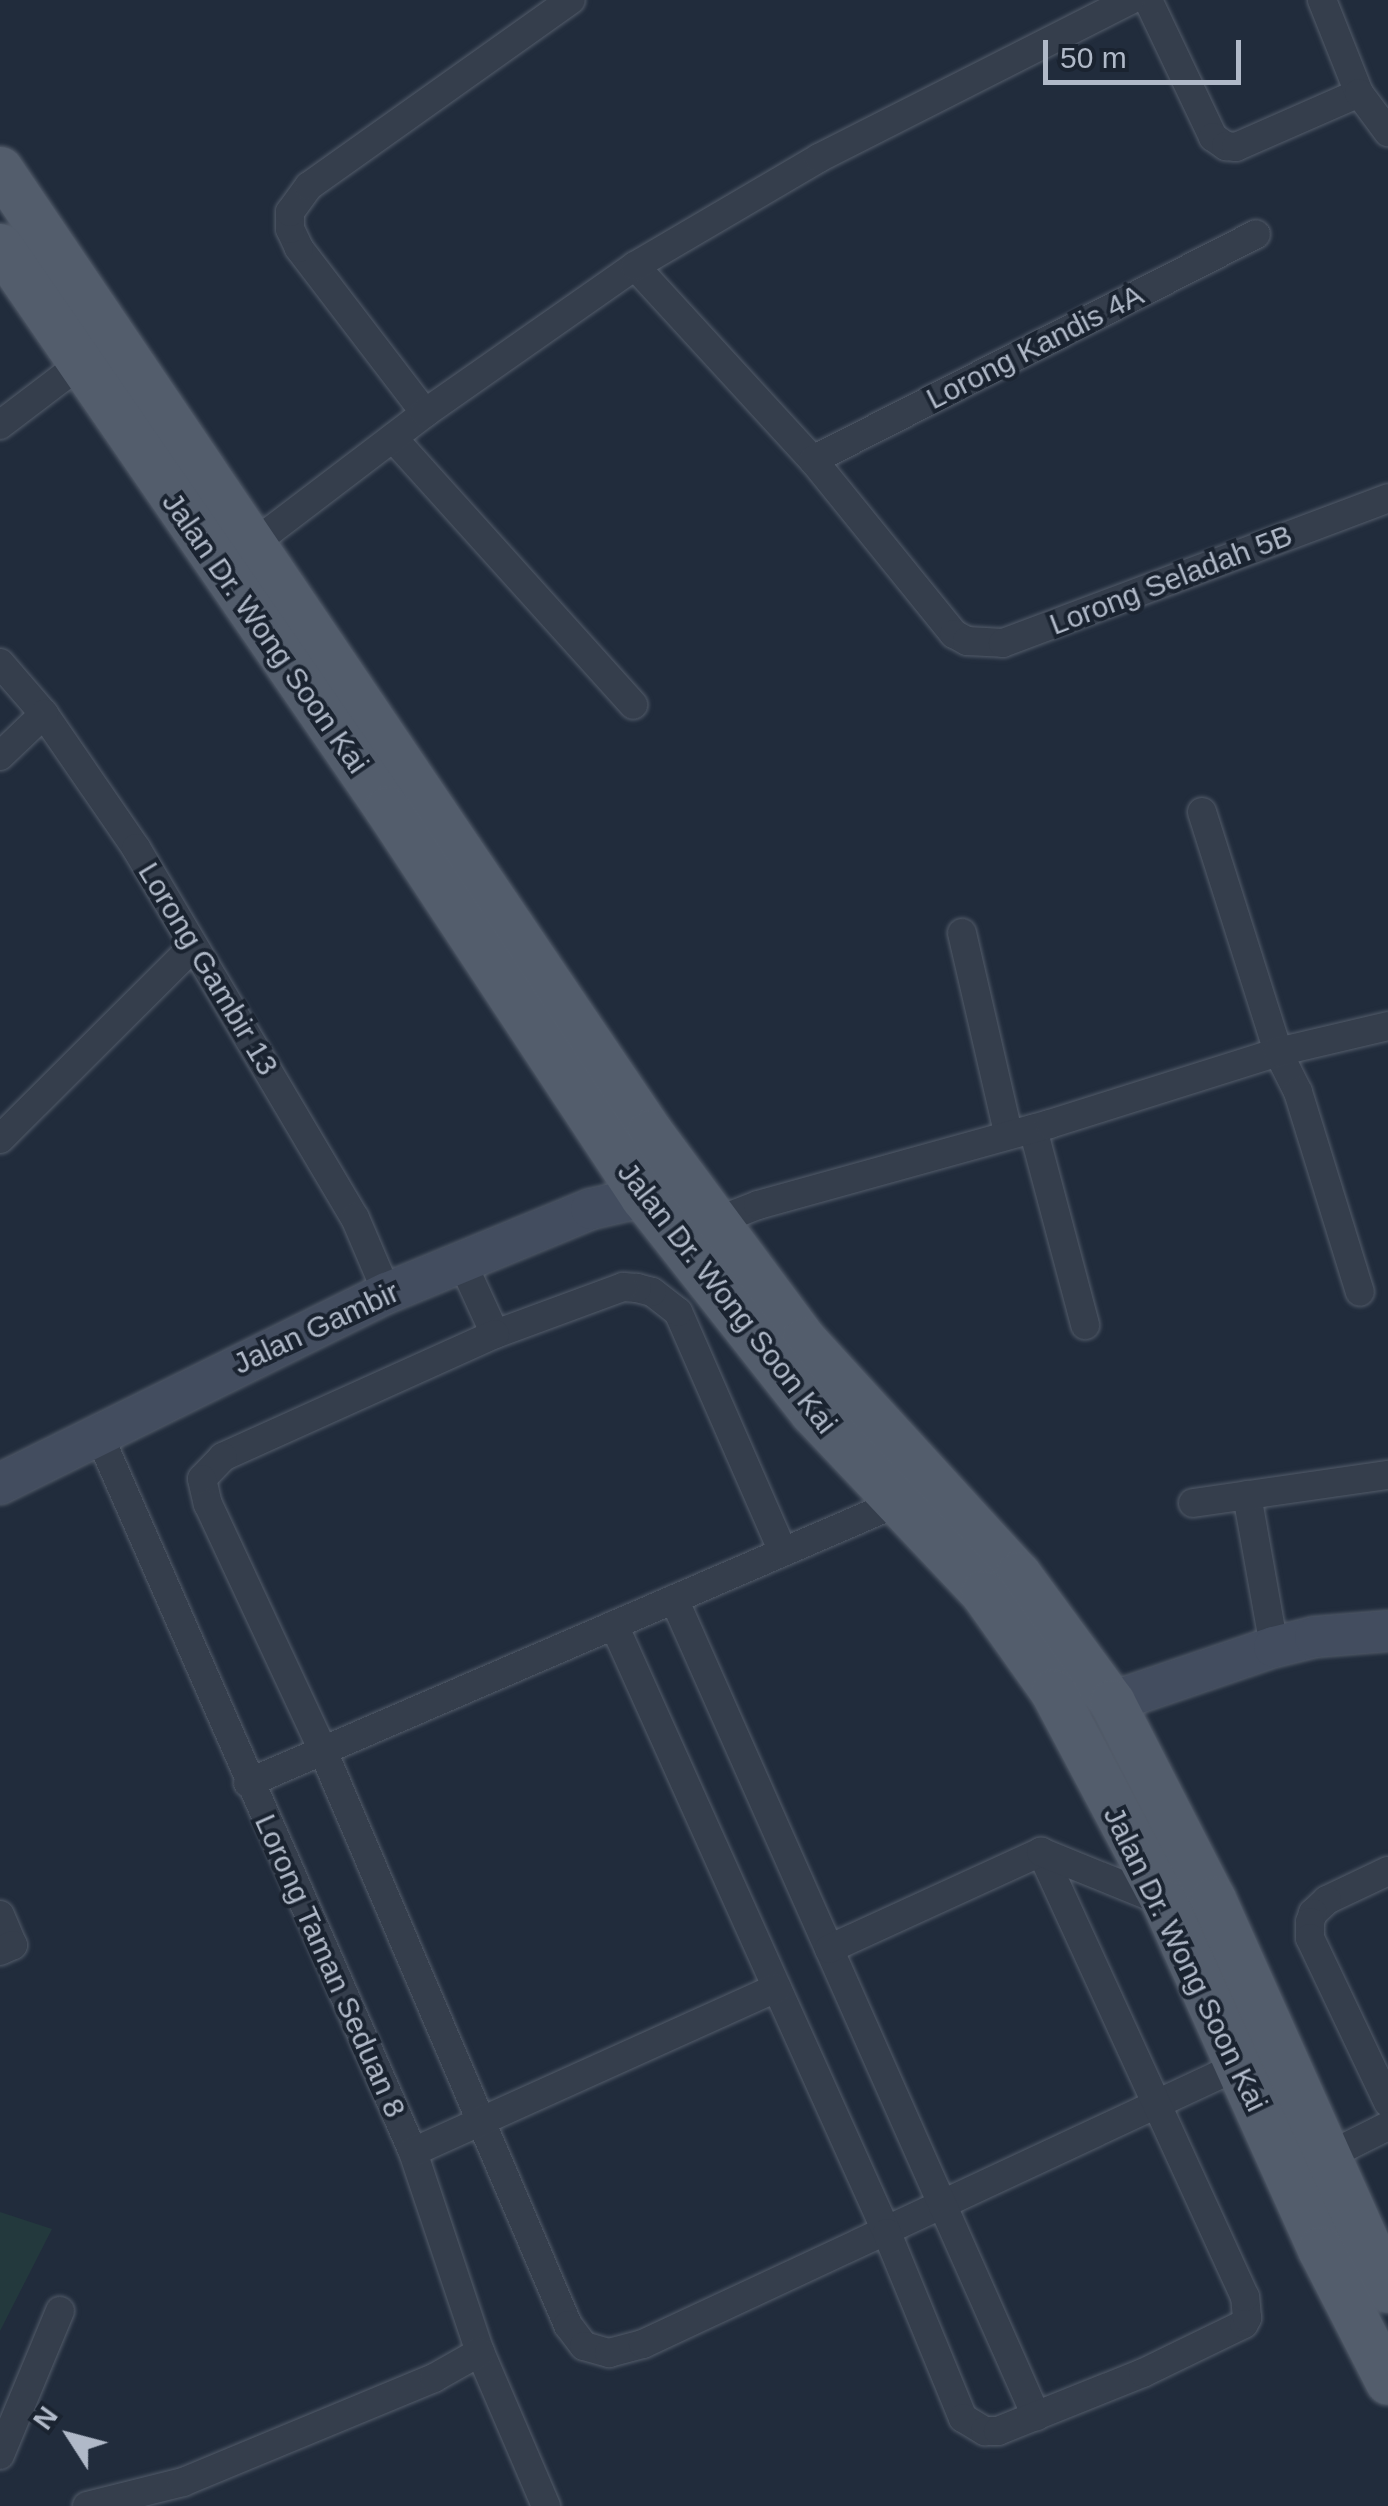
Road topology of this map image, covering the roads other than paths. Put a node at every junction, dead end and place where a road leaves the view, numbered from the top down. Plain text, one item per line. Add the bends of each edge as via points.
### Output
1 (571, 0) edge
2 (1130, 0) edge
3 (1148, 0) edge
4 (1322, 0) edge
5 (1074, 11) edge
6 (1359, 93) junction
7 (1388, 132) edge
8 (0, 169) edge
9 (1256, 234) dead end
10 (0, 246) edge
11 (635, 266) junction
12 (80, 364) junction
13 (426, 413) junction
14 (0, 425) edge
15 (393, 438) junction
16 (813, 460) junction
17 (1388, 498) edge
18 (252, 545) junction
19 (0, 663) edge
20 (633, 705) dead end
21 (44, 714) junction
22 (0, 756) edge
23 (1202, 812) dead end
24 (962, 933) dead end
25 (192, 948) junction
26 (1388, 1026) edge
27 (1278, 1052) junction
28 (1020, 1131) junction
29 (0, 1139) edge
30 (643, 1198) junction
31 (717, 1221) junction
32 (462, 1262) junction
33 (382, 1278) junction
34 (1360, 1292) dead end
35 (1085, 1325) dead end
36 (495, 1334) junction
37 (98, 1433) junction
38 (1388, 1475) edge
39 (0, 1484) edge
40 (1247, 1495) junction
41 (898, 1502) junction
42 (1194, 1503) dead end
43 (784, 1552) junction
44 (674, 1599) junction
45 (614, 1625) junction
46 (1388, 1630) edge
47 (1274, 1646) junction
48 (1112, 1702) junction
49 (323, 1750) junction
50 (248, 1783) junction
51 (1041, 1852) junction
52 (1388, 1871) edge
53 (1164, 1902) junction
54 (0, 1915) edge
55 (6, 1948) edge
56 (830, 1949) junction
57 (777, 1988) junction
58 (1238, 2066) junction
59 (1388, 2102) edge
60 (1154, 2105) junction
61 (482, 2121) junction
62 (1388, 2126) edge
63 (413, 2152) junction
64 (1328, 2156) junction
65 (942, 2204) junction
66 (888, 2234) junction
67 (1388, 2290) edge
68 (60, 2312) dead end
69 (480, 2352) junction
70 (1388, 2382) edge
71 (1036, 2416) junction
72 (0, 2455) edge
73 (187, 2494) edge
74 (87, 2506) edge
75 (546, 2506) edge

1 - 13 street via 310,186 290,212 299,248
2 - 5 street
3 - 6 street via 1213,137 1226,146
4 - 6 street
5 - 11 street
6 - 7 street
8 - 18 main road, Jalan Dr. Wong Soon Kai
9 - 16 street, Lorong Kandis 4A
10 - 12 main road, Jalan Dr. Wong Soon Kai
11 - 13 street
11 - 16 street
12 - 14 street
12 - 30 main road, Jalan Dr. Wong Soon Kai
13 - 15 street
15 - 18 street
15 - 20 street
16 - 17 street, Lorong Seladah 5B via 954,634 986,646
18 - 31 main road, Jalan Dr. Wong Soon Kai
19 - 21 street, Lorong Gambir 13
21 - 22 street
21 - 25 street, Lorong Gambir 13 via 136,848
23 - 27 street
24 - 28 street
25 - 29 street
25 - 33 street, Lorong Gambir 13 via 355,1218
26 - 27 street
27 - 28 street
27 - 34 street via 1298,1092
28 - 31 street
28 - 35 street
30 - 32 street, Jalan Gambir via 591,1208
30 - 41 main road, Jalan Dr. Wong Soon Kai via 812,1412
31 - 48 main road, Jalan Dr. Wong Soon Kai via 804,1340 1018,1574
32 - 33 street, Jalan Gambir
32 - 36 street
33 - 37 street, Jalan Gambir
36 - 43 street via 622,1287 667,1301 678,1312
36 - 49 street via 222,1457 205,1472 208,1504
37 - 39 street, Jalan Gambir
37 - 50 street, Lorong Taman Seduan 8
38 - 40 street
40 - 42 street
40 - 47 street
41 - 43 street
41 - 53 main road, Jalan Dr. Wong Soon Kai via 983,1592 1052,1692
43 - 44 street
44 - 45 street
44 - 56 street
45 - 49 street
45 - 57 street
46 - 47 street
47 - 48 street
48 - 64 main road, Jalan Dr. Wong Soon Kai via 1213,1899
49 - 50 street
49 - 61 street
50 - 63 street, Lorong Taman Seduan 8
51 - 53 street
51 - 56 street
51 - 60 street
52 - 59 street via 1327,1900 1312,1913 1310,1938
53 - 58 main road, Jalan Dr. Wong Soon Kai
54 - 55 street
56 - 65 street
57 - 61 street
57 - 66 street
58 - 60 street
58 - 70 main road, Jalan Dr. Wong Soon Kai
60 - 65 street
60 - 71 street via 1245,2298 1248,2318 1143,2373
61 - 63 street
61 - 66 street via 568,2325 584,2346 609,2352 643,2344
62 - 64 street
63 - 69 street, Lorong Taman Seduan 8
64 - 67 main road, Jalan Dr. Wong Soon Kai
65 - 66 street
65 - 71 street
66 - 71 street via 963,2418 974,2428 998,2431
68 - 72 street
69 - 73 street
69 - 75 street, Lorong Taman Seduan 8
73 - 74 street

